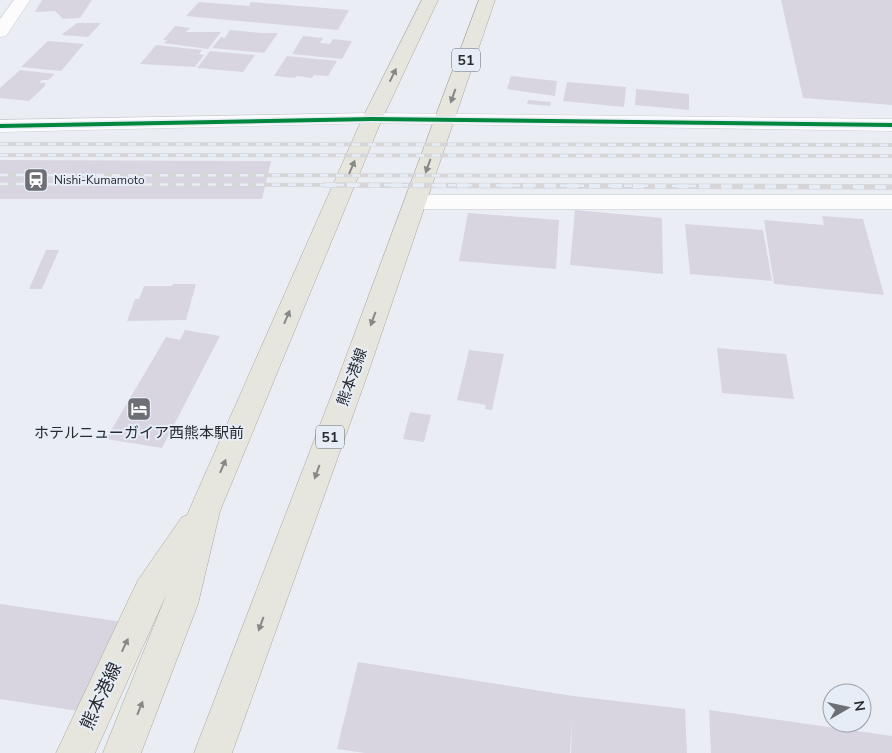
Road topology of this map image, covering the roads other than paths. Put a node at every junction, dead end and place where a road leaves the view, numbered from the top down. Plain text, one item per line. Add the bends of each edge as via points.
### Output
1 (22, 0) edge
2 (430, 0) edge
3 (487, 0) edge
4 (0, 32) edge
5 (372, 119) junction
6 (445, 120) junction
7 (892, 125) edge
8 (0, 126) edge
9 (416, 202) junction
10 (892, 202) edge
11 (204, 511) junction
12 (75, 753) edge
13 (122, 753) edge
14 (213, 753) edge

1 - 4 street
5 -> 2 main road, 熊本港線
3 -> 6 main road, 熊本港線 / 51
5 - 6 street
5 - 8 street
11 -> 5 main road, 熊本港線
6 - 7 street
6 -> 9 main road, 熊本港線 / 51
9 - 10 street
9 -> 14 main road, 熊本港線 / 51
12 -> 11 main road, 熊本港線 via 150,590
13 -> 11 main road, 熊本港線 via 181,604

